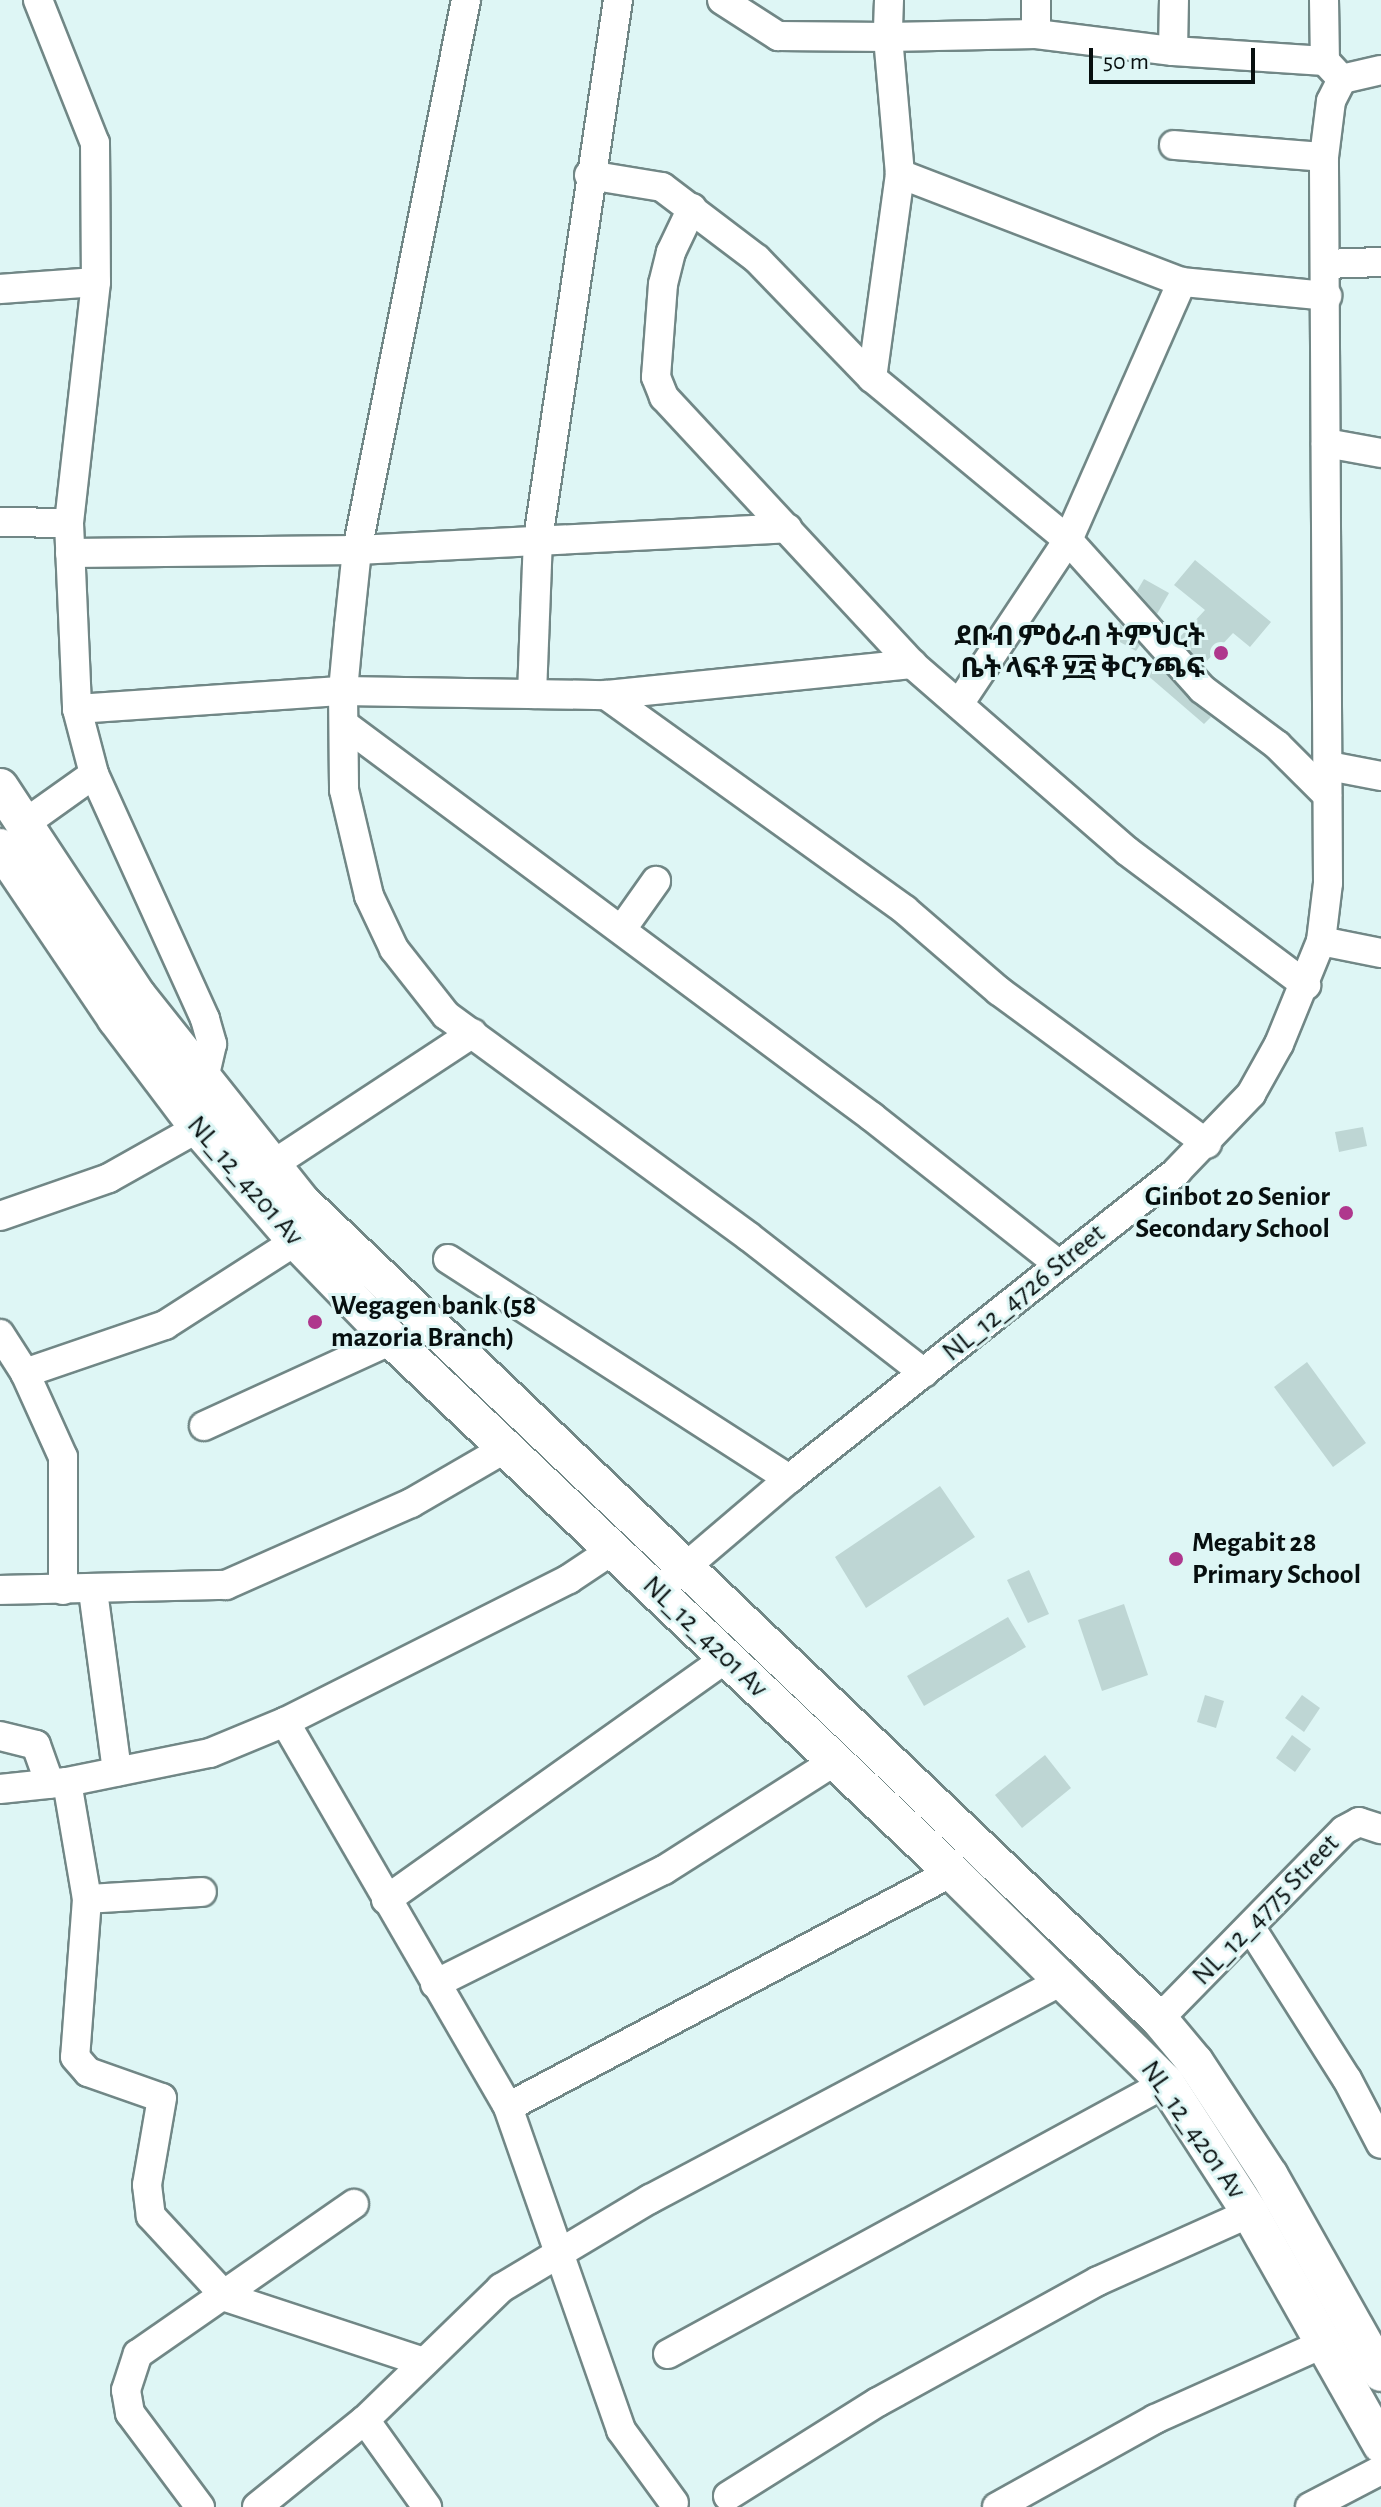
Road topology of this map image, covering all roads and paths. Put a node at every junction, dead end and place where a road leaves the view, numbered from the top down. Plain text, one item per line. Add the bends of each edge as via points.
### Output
1 (38, 0) edge
2 (466, 0) edge
3 (618, 0) edge
4 (722, 0) edge
5 (889, 0) edge
6 (1036, 0) edge
7 (1174, 0) edge
8 (1324, 0) edge
9 (1036, 34) junction
10 (888, 37) junction
11 (1173, 51) junction
12 (1334, 70) junction
13 (1381, 70) edge
14 (1174, 145) dead end
15 (1324, 157) junction
16 (900, 174) junction
17 (589, 175) junction
18 (692, 208) junction
19 (1381, 262) edge
20 (1326, 264) junction
21 (96, 282) junction
22 (1182, 282) junction
23 (0, 289) edge
24 (1327, 296) junction
25 (872, 378) junction
26 (1326, 443) junction
27 (1381, 453) edge
28 (0, 522) edge
29 (69, 523) junction
30 (787, 528) junction
31 (538, 539) junction
32 (1068, 540) junction
33 (357, 550) junction
34 (70, 553) junction
35 (912, 664) junction
36 (343, 691) junction
37 (532, 694) junction
38 (606, 695) junction
39 (959, 704) junction
40 (77, 709) junction
41 (345, 725) junction
42 (1329, 766) junction
43 (94, 774) junction
44 (1381, 776) edge
45 (0, 787) edge
46 (1327, 795) junction
47 (12, 836) edge
48 (656, 881) dead end
49 (622, 929) junction
50 (1321, 941) junction
51 (1381, 953) edge
52 (1306, 985) junction
53 (473, 1033) junction
54 (204, 1080) junction
55 (198, 1128) junction
56 (1207, 1144) junction
57 (272, 1165) junction
58 (0, 1216) edge
59 (296, 1241) junction
60 (448, 1259) dead end
61 (1058, 1264) junction
62 (0, 1334) edge
63 (392, 1340) junction
64 (25, 1373) junction
65 (924, 1373) junction
66 (204, 1426) dead end
67 (506, 1448) junction
68 (789, 1479) junction
69 (614, 1549) junction
70 (684, 1568) junction
71 (0, 1590) edge
72 (63, 1590) junction
73 (93, 1591) junction
74 (657, 1593) junction
75 (726, 1658) junction
76 (285, 1722) junction
77 (0, 1736) edge
78 (835, 1761) junction
79 (117, 1771) junction
80 (59, 1783) junction
81 (0, 1789) edge
82 (1381, 1829) edge
83 (952, 1872) junction
84 (202, 1892) dead end
85 (87, 1899) junction
86 (386, 1900) junction
87 (1251, 1928) junction
88 (1063, 1980) junction
89 (435, 1984) junction
90 (1159, 2019) junction
91 (1166, 2083) junction
92 (508, 2107) junction
93 (1381, 2144) edge
94 (354, 2204) dead end
95 (1250, 2213) junction
96 (558, 2253) junction
97 (226, 2297) junction
98 (1325, 2343) junction
99 (668, 2354) dead end
100 (424, 2362) junction
101 (1381, 2373) edge
102 (365, 2420) junction
103 (1381, 2445) edge
104 (1381, 2470) edge
105 (728, 2496) dead end
106 (674, 2503) dead end
107 (200, 2507) edge
108 (257, 2507) edge
109 (427, 2507) edge
110 (997, 2507) edge
111 (1310, 2507) edge

1 - 21 street via 95,143
2 - 33 street
3 - 17 street
4 - 10 street via 778,36
5 - 10 street
6 - 9 street
7 - 11 street
8 - 12 street
9 - 10 street
9 - 11 street
10 - 16 street
11 - 12 street
12 - 13 street
12 - 15 street, NL_12_4726 Street
14 - 15 street
15 - 20 street, NL_12_4726 Street
16 - 22 street
16 - 25 street
17 - 18 street via 662,187
17 - 31 street
18 - 25 street via 757,259
18 - 30 street via 663,284 658,388
19 - 20 street
20 - 24 street, NL_12_4726 Street
21 - 23 street
21 - 29 street
22 - 24 street
22 - 32 street
24 - 26 street, NL_12_4726 Street
25 - 32 street
26 - 27 street
26 - 42 street, NL_12_4726 Street
28 - 29 street
29 - 34 street
30 - 31 street
30 - 35 street
31 - 33 street
31 - 37 street
32 - 39 street
32 - 46 street via 1168,657 1234,716 1277,745
33 - 34 street
33 - 36 street
34 - 40 street
35 - 38 street
35 - 39 street
36 - 37 street
36 - 40 street
36 - 41 street
37 - 38 street
38 - 56 street via 905,910 999,991
39 - 52 street via 1127,851
40 - 43 street
41 - 49 street
41 - 53 street via 344,790 369,896 394,949 421,988 446,1015
42 - 44 street
42 - 46 street, NL_12_4726 Street
43 - 47 street
43 - 54 street via 205,1019 212,1044
45 - 47 main road, NL_12_4201 Av
46 - 50 street, NL_12_4726 Street via 1328,883
47 - 54 main road, NL_12_4201 Av
47 - 55 main road, NL_12_4201 Av via 116,1019
48 - 49 street
49 - 61 street
50 - 51 street
50 - 52 street, NL_12_4726 Street
52 - 56 street, NL_12_4726 Street via 1251,1094
53 - 57 street
53 - 65 street
54 - 57 main road, NL_12_4201 Av
55 - 58 street via 109,1178
55 - 59 main road, NL_12_4201 Av
56 - 61 street, NL_12_4726 Street
57 - 70 main road, NL_12_4201 Av via 372,1272
59 - 63 main road, NL_12_4201 Av
59 - 64 street via 165,1325
60 - 68 street
61 - 65 street, NL_12_4726 Street
62 - 64 street
63 - 66 street
63 - 67 main road, NL_12_4201 Av
64 - 72 street via 63,1457
65 - 68 street, NL_12_4726 Street
67 - 69 main road, NL_12_4201 Av
67 - 73 street via 411,1503 254,1576 199,1589
68 - 70 street, NL_12_4726 Street
69 - 74 main road, NL_12_4201 Av
69 - 76 street via 569,1579
70 - 74 street, NL_12_4726 Street
70 - 90 main road, NL_12_4201 Av
71 - 72 street
72 - 73 street
73 - 79 street
74 - 75 main road, NL_12_4201 Av
75 - 78 main road, NL_12_4201 Av
75 - 86 street
76 - 79 street via 210,1753
76 - 86 street
77 - 80 street via 36,1745
78 - 83 main road, NL_12_4201 Av
78 - 89 street via 664,1870
79 - 80 street
80 - 81 street
80 - 85 street
82 - 87 street, NL_12_4775 Street via 1359,1822 1344,1830
83 - 88 main road, NL_12_4201 Av
83 - 92 street
84 - 85 street
85 - 97 street via 75,2057 88,2072 162,2098 147,2185 151,2216
86 - 89 street
87 - 90 street, NL_12_4775 Street
87 - 93 street via 1347,2079
88 - 91 main road, NL_12_4201 Av
88 - 96 street
89 - 92 street
90 - 101 main road, NL_12_4201 Av via 1195,2062 1270,2176
91 - 95 main road, NL_12_4201 Av
91 - 99 street
92 - 96 street
94 - 97 street
95 - 98 main road, NL_12_4201 Av
95 - 105 street via 1098,2281 878,2402
96 - 100 street via 501,2288
96 - 106 street via 621,2430
97 - 100 street
97 - 107 street via 138,2354 126,2390 130,2413
98 - 103 main road, NL_12_4201 Av
98 - 110 street via 1155,2419
100 - 102 street
102 - 108 street
102 - 109 street
104 - 111 street

